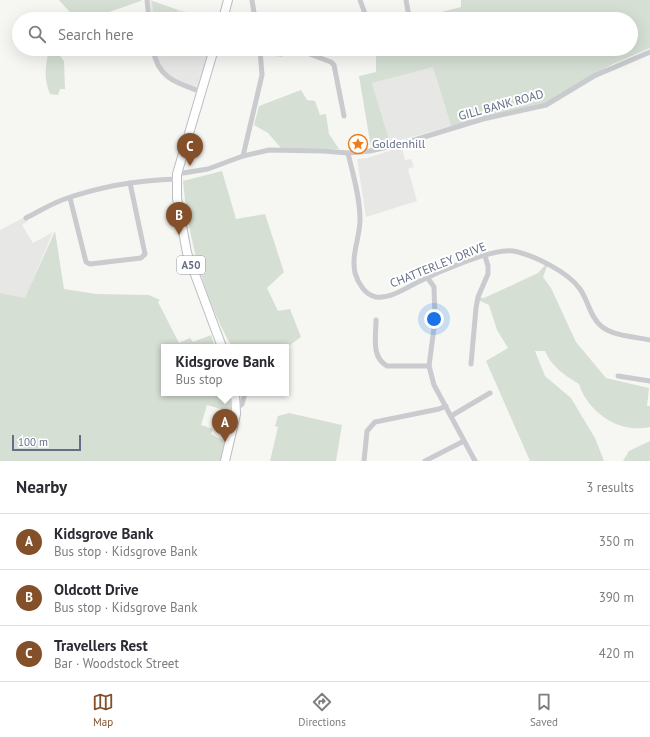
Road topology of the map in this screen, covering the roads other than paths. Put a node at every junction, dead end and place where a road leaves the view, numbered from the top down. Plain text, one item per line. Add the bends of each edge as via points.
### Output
1 (147, 0) edge
2 (228, 0) edge
3 (252, 0) edge
4 (360, 0) edge
5 (406, 0) edge
6 (148, 12) edge
7 (225, 12) edge
8 (254, 12) edge
9 (364, 12) edge
10 (408, 12) edge
11 (650, 52) edge
12 (154, 56) edge
13 (212, 56) edge
14 (260, 56) edge
15 (315, 56) edge
16 (202, 92) junction
17 (344, 116) dead end
18 (348, 153) junction
19 (243, 156) junction
20 (177, 177) junction
21 (130, 183) junction
22 (70, 198) junction
23 (26, 218) dead end
24 (485, 256) junction
25 (428, 277) junction
26 (376, 320) dead end
27 (650, 340) edge
28 (221, 344) edge
29 (471, 364) dead end
30 (429, 366) junction
31 (618, 376) dead end
32 (650, 382) edge
33 (490, 393) dead end
34 (235, 396) edge
35 (244, 396) edge
36 (446, 406) junction
37 (236, 409) junction
38 (451, 416) junction
39 (464, 441) junction
40 (226, 461) edge
41 (364, 461) edge
42 (425, 461) edge
43 (475, 461) edge

1 - 6 street
2 - 7 main road
3 - 8 street
4 - 9 street
5 - 10 street
11 - 18 street, GILL BANK ROAD via 594,76 546,104 401,144
12 - 16 street via 156,64 165,75 177,83
13 - 16 main road, A50
14 - 19 street via 262,75
15 - 17 street via 334,65
16 - 20 main road, A50
18 - 19 street, GILL BANK ROAD via 269,150
18 - 25 street, CHATTERLEY DRIVE via 360,218 354,259 360,286 368,294 376,297 385,296
19 - 20 street, GILL BANK ROAD
20 - 21 street, GILL BANK ROAD
20 - 28 main road, A50 via 178,209 187,253
21 - 22 street, GILL BANK ROAD
21 - 22 street via 144,254 141,258 90,264 86,262
22 - 23 street, GILL BANK ROAD via 43,208
24 - 25 street, CHATTERLEY DRIVE
24 - 27 street, CHATTERLEY DRIVE via 500,251 513,251 560,270 581,290 600,326
24 - 29 street via 488,274 478,297
25 - 30 street via 434,287 435,320
26 - 30 street via 376,352 382,363 387,366
30 - 36 street via 434,385
31 - 32 street
33 - 38 street
34 - 37 main road
35 - 37 street via 242,404
36 - 38 street
36 - 41 street via 375,422 367,431
37 - 40 main road
38 - 39 street
39 - 42 street
39 - 43 street

